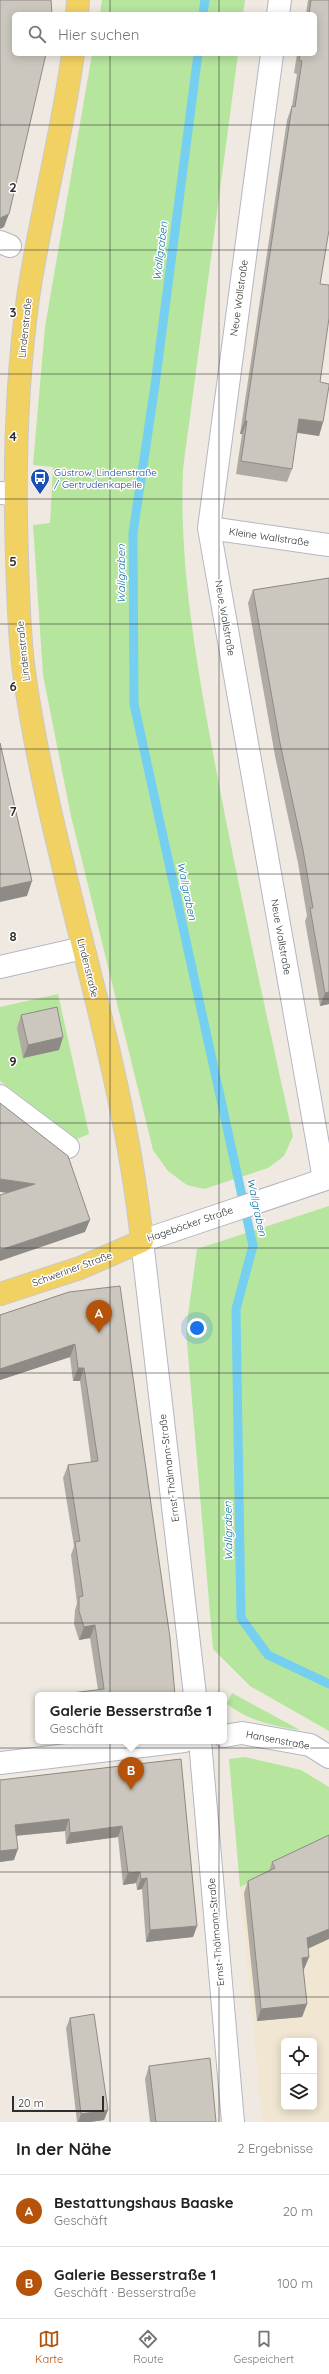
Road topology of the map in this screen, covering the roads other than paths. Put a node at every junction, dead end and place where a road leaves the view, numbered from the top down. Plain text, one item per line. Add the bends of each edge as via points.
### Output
1 (78, 0) edge
2 (280, 0) edge
3 (77, 12) edge
4 (278, 12) edge
5 (73, 56) edge
6 (272, 56) edge
7 (7, 494) edge
8 (209, 528) junction
9 (329, 545) edge
10 (83, 948) junction
11 (0, 967) edge
12 (0, 1096) edge
13 (68, 1147) dead end
14 (326, 1178) edge
15 (142, 1240) junction
16 (0, 1294) edge
17 (195, 1692) edge
18 (227, 1736) edge
19 (159, 1744) edge
20 (200, 1744) edge
21 (329, 1757) edge
22 (0, 1763) edge
23 (233, 2122) edge

1 - 3 main road
2 - 4 street
5 - 7 main road, Lindenstraße via 28,298
6 - 8 street, Neue Wallstraße
7 - 10 main road, Lindenstraße via 24,671 38,754
8 - 9 street, Kleine Wallstraße
8 - 14 street, Neue Wallstraße
10 - 11 street
10 - 15 main road, Lindenstraße via 136,1180
12 - 13 street
14 - 15 street, Hageböcker Straße
15 - 16 main road, Schweriner Straße via 80,1268
15 - 17 street, Ernst-Thälmann-Straße
18 - 21 street, Hansenstraße via 242,1733 310,1745
19 - 22 street
20 - 23 street, Ernst-Thälmann-Straße

